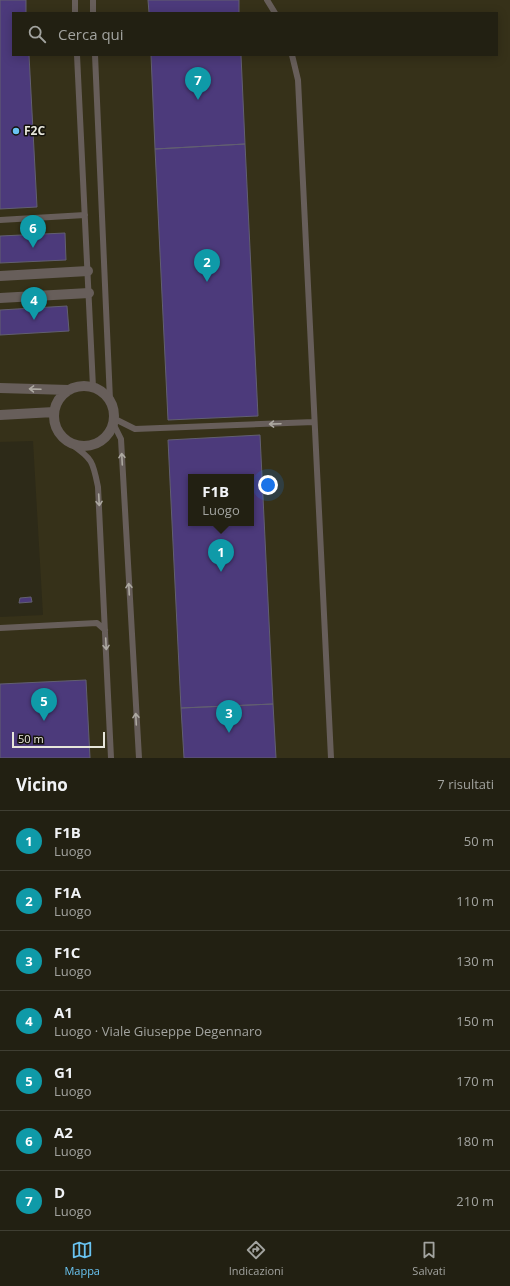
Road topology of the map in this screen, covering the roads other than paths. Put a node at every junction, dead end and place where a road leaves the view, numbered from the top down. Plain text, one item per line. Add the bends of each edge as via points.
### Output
1 (75, 0) edge
2 (92, 0) edge
3 (267, 0) edge
4 (75, 12) edge
5 (93, 12) edge
6 (274, 12) edge
7 (77, 56) edge
8 (95, 56) edge
9 (292, 56) edge
10 (85, 215) junction
11 (0, 220) edge
12 (88, 271) junction
13 (0, 276) edge
14 (89, 294) junction
15 (0, 298) edge
16 (0, 388) edge
17 (94, 388) junction
18 (69, 390) junction
19 (110, 400) junction
20 (54, 412) junction
21 (0, 415) edge
22 (114, 422) junction
23 (314, 422) junction
24 (71, 444) junction
25 (0, 628) edge
26 (105, 630) junction
27 (111, 758) edge
28 (139, 758) edge
29 (331, 758) edge

1 - 4 lane
2 - 5 lane
3 - 6 lane
7 - 10 lane
8 - 19 lane
9 - 23 lane via 298,80
10 - 11 lane
10 - 12 lane
12 - 13 street
12 - 14 lane
14 - 15 street
14 - 17 lane
18 -> 16 street
17 - 18 street via 81,387
17 - 19 street via 103,392
18 - 20 street via 62,396
19 - 22 street via 114,409
20 - 21 street
20 - 24 street via 56,428
23 -> 22 lane via 135,429
22 - 24 street via 110,433 97,444
28 -> 22 lane via 121,439
23 - 29 lane
24 -> 26 lane via 85,453 94,465 98,487
25 - 26 lane via 97,623
26 -> 27 lane

